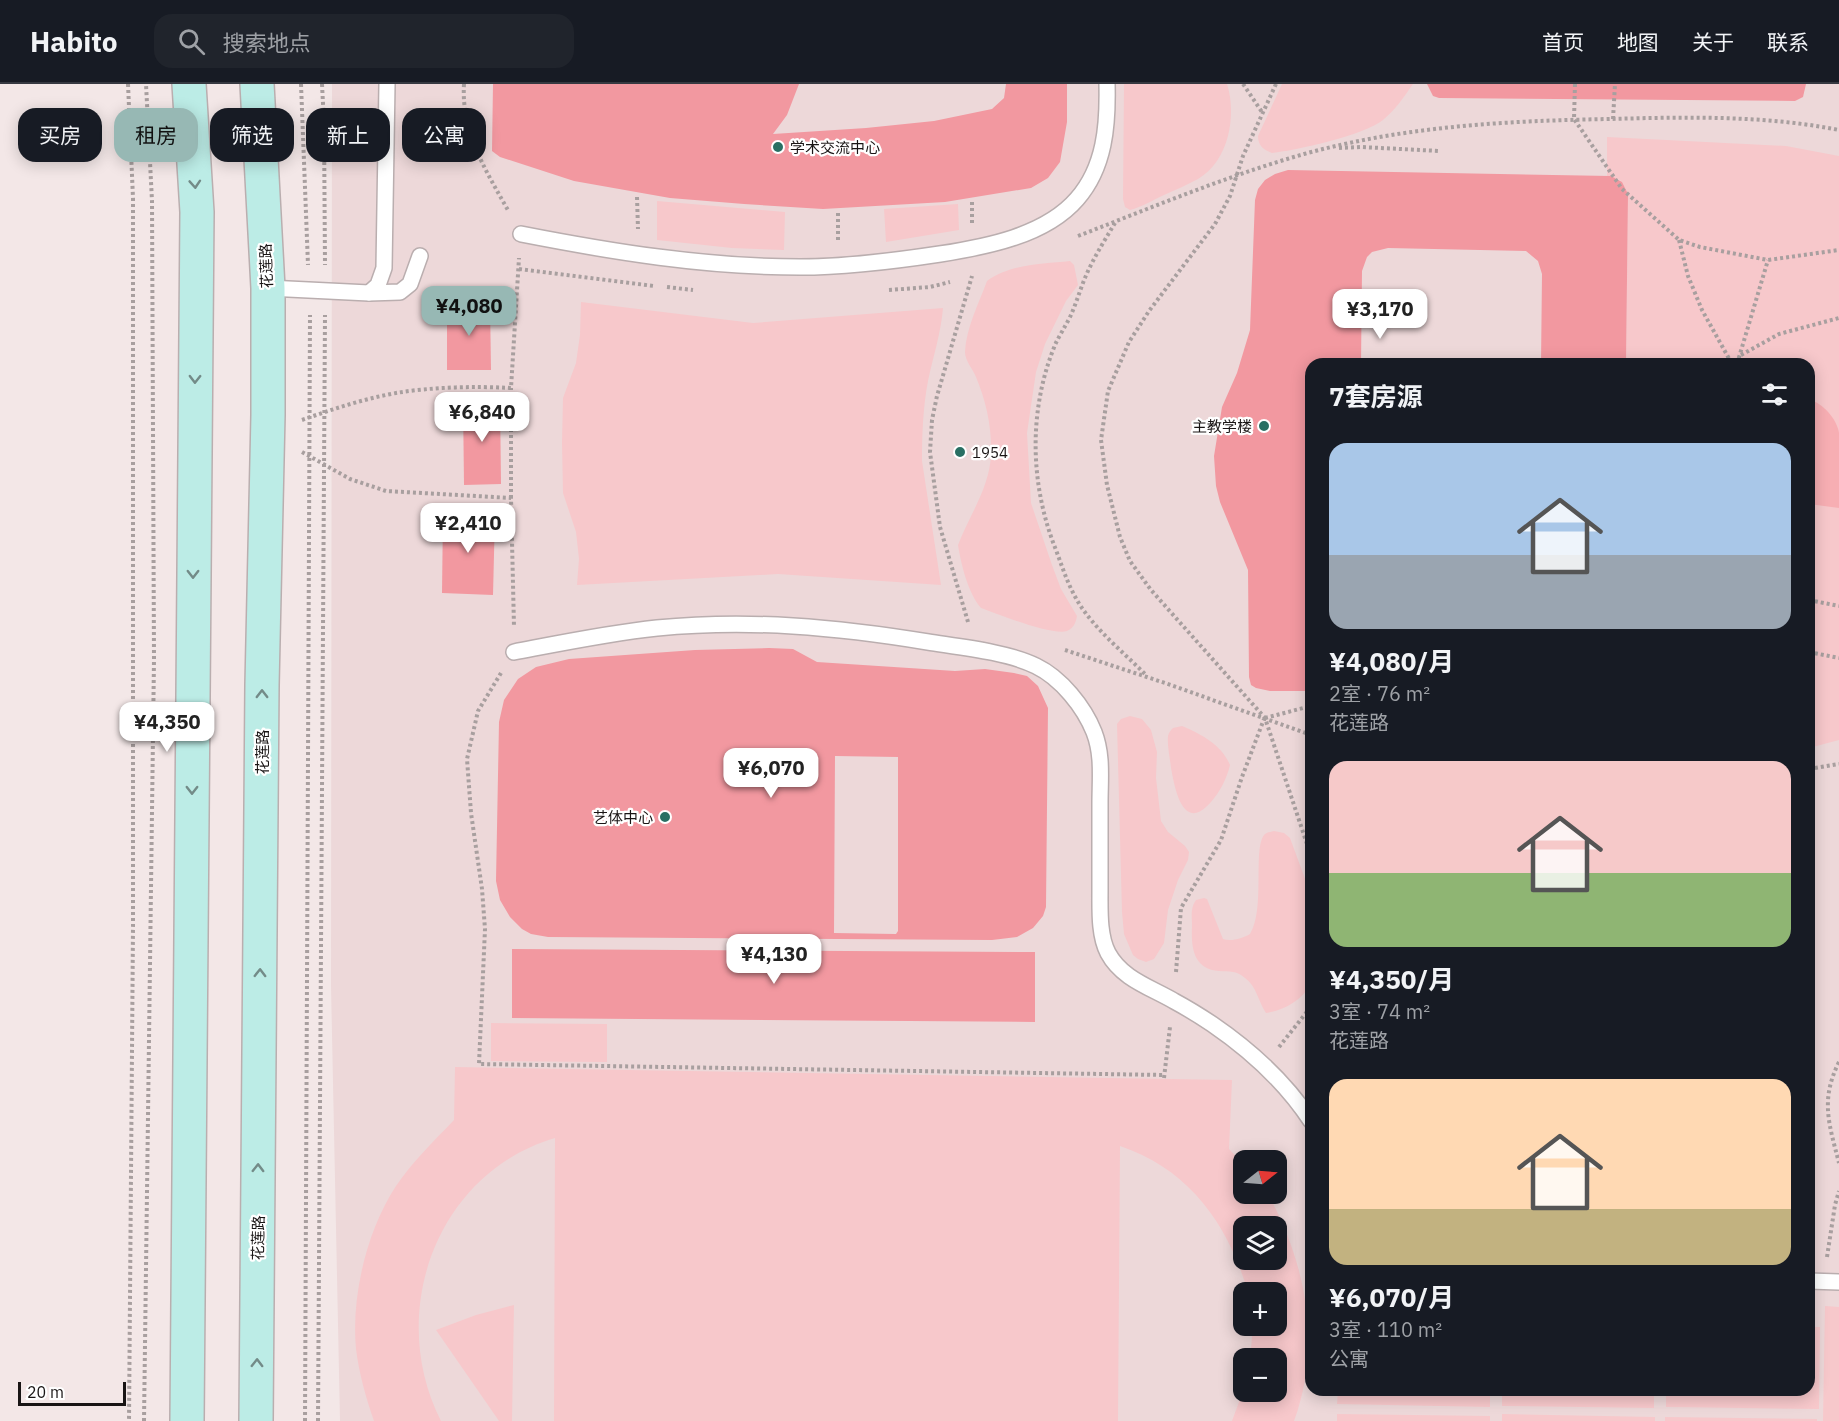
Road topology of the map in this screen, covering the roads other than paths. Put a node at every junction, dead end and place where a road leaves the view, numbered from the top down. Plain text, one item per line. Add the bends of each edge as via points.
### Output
1 (189, 84) edge
2 (257, 84) edge
3 (387, 84) edge
4 (1107, 84) edge
5 (521, 234) road end
6 (420, 256) dead end
7 (268, 288) junction
8 (369, 293) junction
9 (514, 652) road end
10 (1305, 1113) edge
11 (187, 1421) edge
12 (256, 1421) edge

1 -> 11 main road via 197,212
2 - 7 main road, 花莲路
3 - 8 lane via 384,268 378,285
4 - 5 lane via 1103,148 1094,175 1080,195 1066,210 1042,225 981,246 892,261 800,267 709,264
6 - 8 lane via 410,284 403,291
7 - 8 lane
12 -> 7 main road, 花莲路
9 - 10 lane via 654,628 756,624 858,630 970,649 1040,668 1073,698 1099,746 1100,901 1108,953 1129,977 1214,1026 1264,1066

